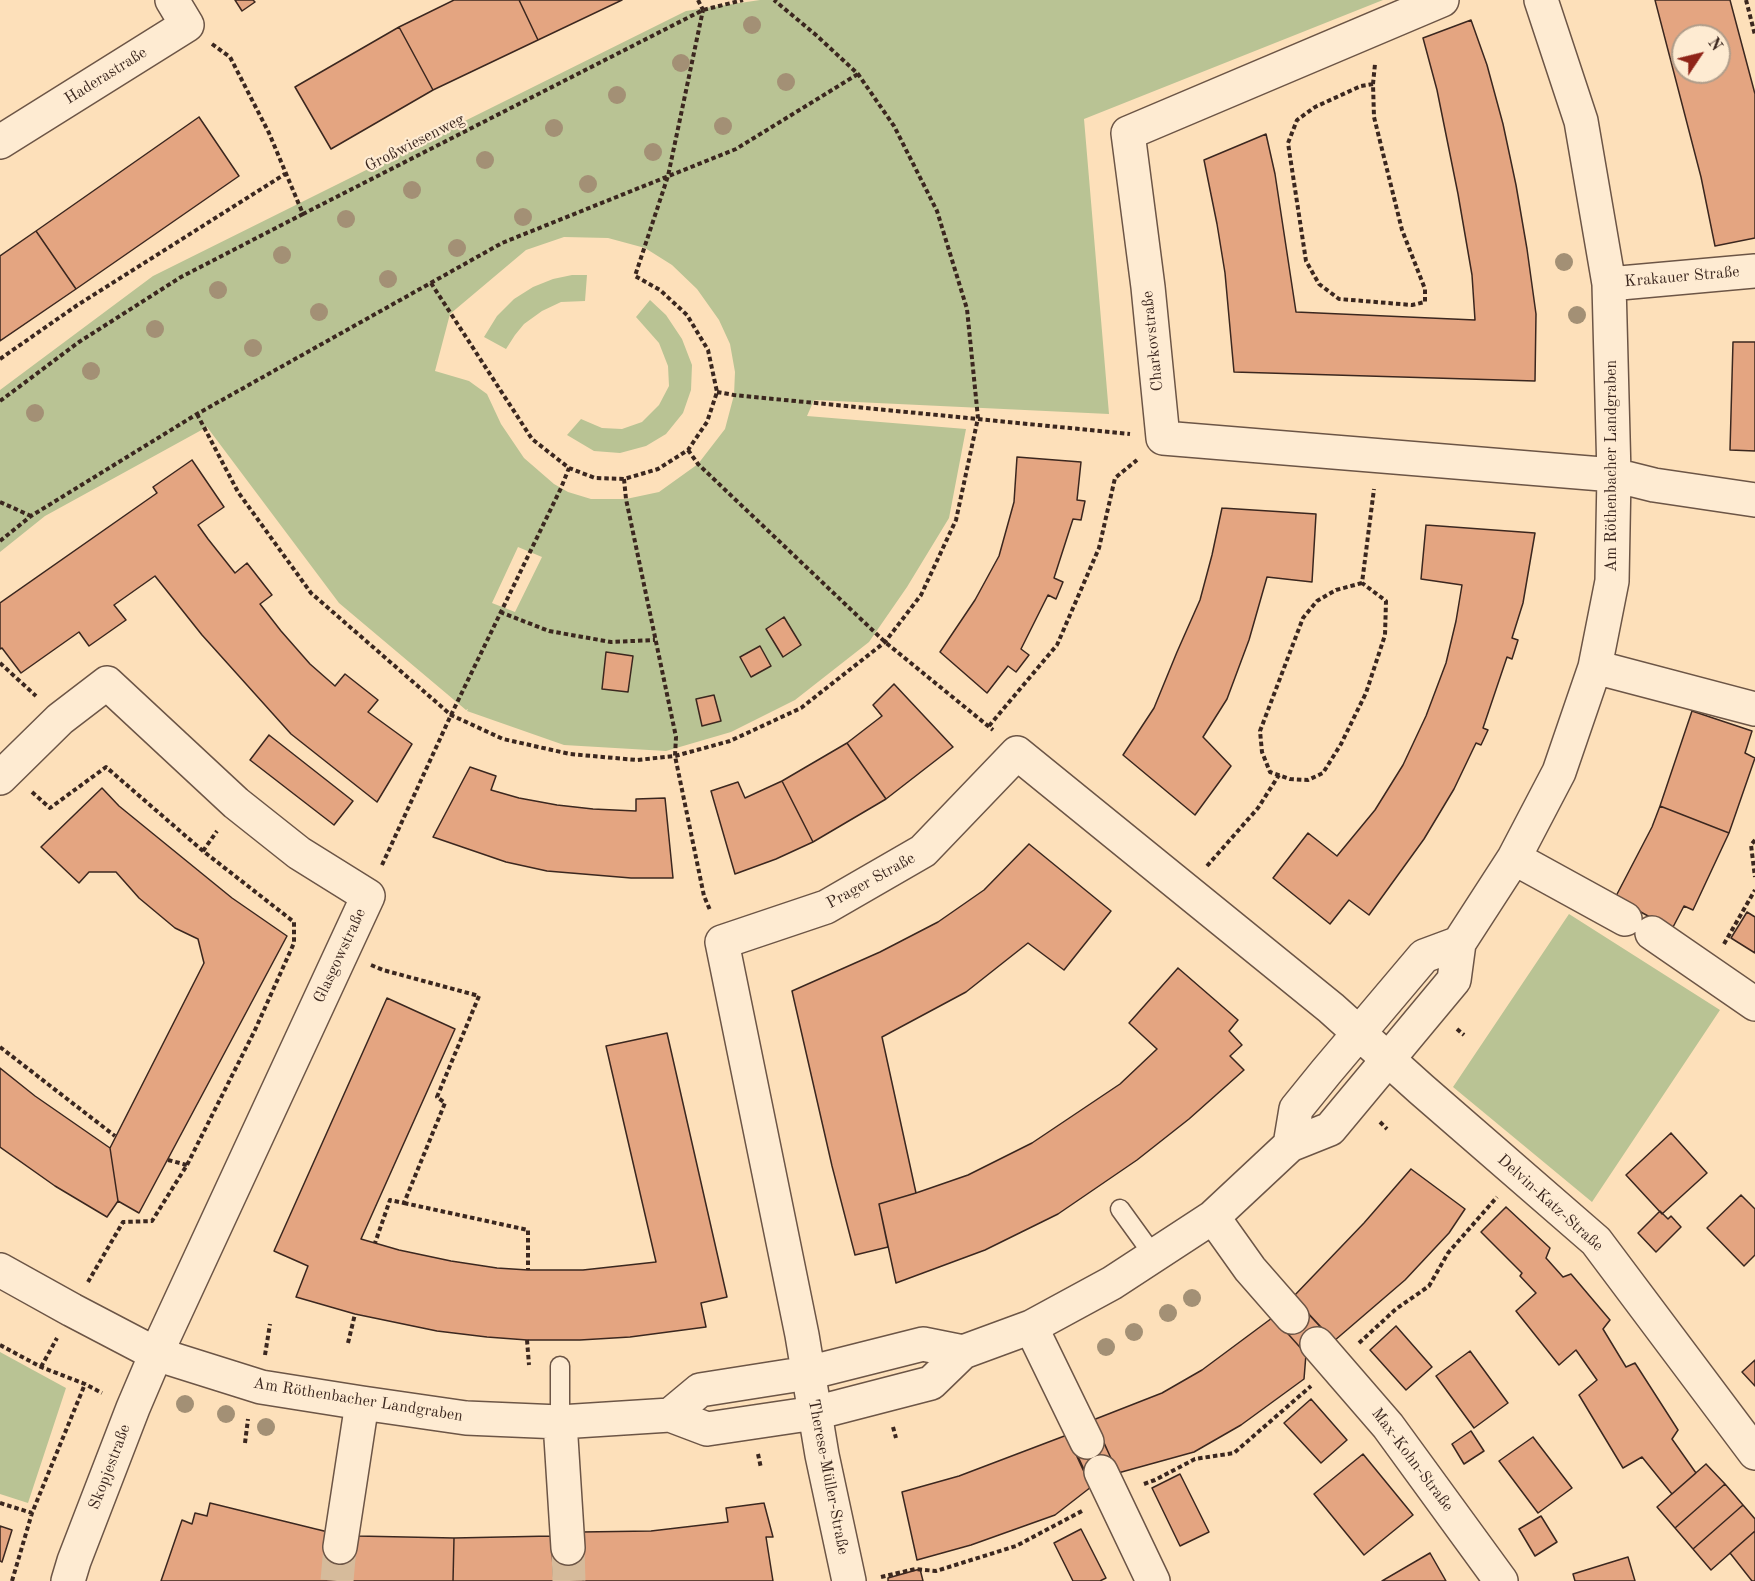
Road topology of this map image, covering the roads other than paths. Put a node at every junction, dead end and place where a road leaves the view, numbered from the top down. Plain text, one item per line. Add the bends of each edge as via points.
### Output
1 (1442, 0) edge
2 (1541, 0) edge
3 (179, 12) edge
4 (0, 142) edge
5 (1755, 270) edge
6 (1609, 284) junction
7 (1614, 475) junction
8 (1755, 500) edge
9 (1595, 667) junction
10 (1755, 709) edge
11 (4, 774) edge
12 (1514, 858) junction
13 (1459, 943) junction
14 (1755, 1004) edge
15 (1359, 1033) junction
16 (1389, 1059) junction
17 (1290, 1145) junction
18 (1120, 1209) dead end
19 (1213, 1217) junction
20 (1154, 1256) junction
21 (0, 1270) edge
22 (1292, 1317) dead end
23 (1031, 1327) junction
24 (963, 1352) junction
25 (156, 1354) junction
26 (1326, 1354) road end
27 (560, 1366) dead end
28 (808, 1373) junction
29 (362, 1403) junction
30 (814, 1413) junction
31 (670, 1415) junction
32 (560, 1422) junction
33 (1087, 1442) dead end
34 (1755, 1453) edge
35 (1107, 1483) road end
36 (340, 1547) tunnel mouth
37 (568, 1548) tunnel mouth
38 (861, 1580) edge
39 (68, 1581) edge
40 (1153, 1581) edge
41 (1501, 1581) edge

1 - 7 street, Charkovstraße via 1128,133 1163,438
2 - 6 street, Am Röthenbacher Landgraben via 1581,121
3 - 4 street, Haderastraße
5 - 6 street, Krakauer Straße
6 - 7 street, Am Röthenbacher Landgraben
7 - 8 street
7 - 9 street, Am Röthenbacher Landgraben via 1612,580
9 - 10 street
9 - 12 street, Am Röthenbacher Landgraben via 1559,772
11 - 25 street, Glasgowstraße via 60,719 107,682 236,803 299,853 368,896
12 - 13 street, Am Röthenbacher Landgraben
12 - 14 street via 1639,926
13 - 15 street via 1424,956
13 - 16 street, Am Röthenbacher Landgraben via 1454,980
15 - 16 street, Delvin-Katz-Straße
15 - 17 street via 1296,1109
15 - 28 street, Prager Straße via 1017,753 923,851 826,907 722,942
16 - 17 street, Am Röthenbacher Landgraben via 1330,1129
16 - 34 street, Delvin-Katz-Straße via 1596,1241
17 - 19 street, Am Röthenbacher Landgraben
18 - 20 lane
19 - 20 street, Am Röthenbacher Landgraben
19 - 22 street via 1250,1269
20 - 23 street, Am Röthenbacher Landgraben
21 - 25 street, Am Röthenbacher Landgraben
23 - 24 street, Am Röthenbacher Landgraben
23 - 33 street
24 - 28 street via 923,1344
24 - 30 street, Am Röthenbacher Landgraben via 931,1383
25 - 29 street, Am Röthenbacher Landgraben via 261,1387
25 - 39 street, Skopjestraße
26 - 41 street, Max-Kohn-Straße via 1388,1426
27 - 32 lane
28 - 30 street, Therese-Müller-Straße
28 - 31 street via 700,1390
29 - 32 street, Am Röthenbacher Landgraben via 466,1418
29 - 36 street
30 - 31 street, Am Röthenbacher Landgraben via 707,1429
30 - 38 street, Therese-Müller-Straße via 822,1455
31 - 32 street, Am Röthenbacher Landgraben
32 - 37 street
35 - 40 street

